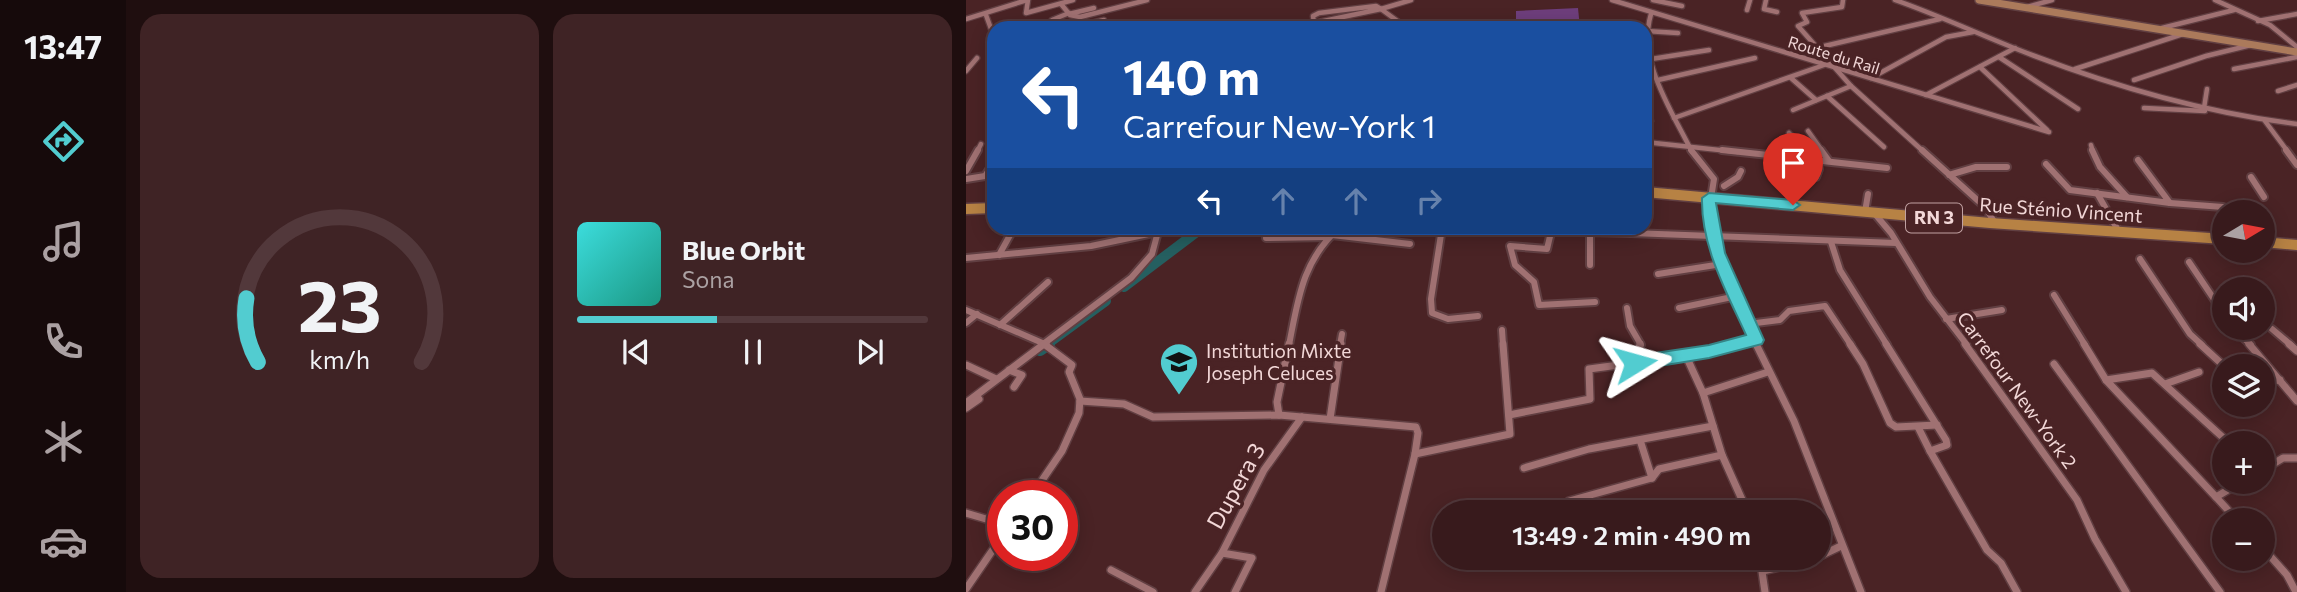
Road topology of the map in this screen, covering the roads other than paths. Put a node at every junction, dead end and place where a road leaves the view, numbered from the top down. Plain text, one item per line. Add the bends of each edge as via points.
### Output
1 (1027, 0) edge
2 (1073, 0) edge
3 (1147, 0) edge
4 (1411, 0) edge
5 (1612, 0) edge
6 (1653, 0) edge
7 (1750, 0) edge
8 (1766, 0) edge
9 (1843, 0) edge
10 (1895, 0) edge
11 (1979, 0) edge
12 (2052, 0) edge
13 (2215, 0) edge
14 (1061, 4) junction
15 (1682, 6) dead end
16 (1094, 8) dead end
17 (2025, 8) junction
18 (1747, 10) dead end
19 (2234, 10) junction
20 (1109, 11) junction
21 (1381, 11) junction
22 (1777, 12) dead end
23 (1069, 13) junction
24 (1651, 14) junction
25 (2297, 14) edge
26 (985, 15) junction
27 (1942, 18) junction
28 (966, 19) edge
29 (1052, 20) dead end
30 (1104, 20) joint
31 (987, 21) edge
32 (1100, 21) edge
33 (1313, 21) edge
34 (1332, 21) edge
35 (1396, 21) edge
36 (1649, 21) edge
37 (2258, 21) junction
38 (2155, 30) junction
39 (1652, 31) edge
40 (1974, 32) junction
41 (1678, 33) dead end
42 (2184, 34) junction
43 (2294, 39) edge
44 (2253, 45) junction
45 (2297, 47) edge
46 (1816, 48) junction
47 (2015, 48) junction
48 (1709, 50) dead end
49 (2297, 55) edge
50 (1999, 57) junction
51 (977, 58) dead end
52 (1755, 58) dead end
53 (1652, 59) edge
54 (1652, 62) edge
55 (1826, 65) junction
56 (1835, 67) junction
57 (1980, 67) junction
58 (2075, 69) junction
59 (2234, 69) dead end
60 (966, 71) edge
61 (1791, 78) junction
62 (1871, 78) junction
63 (1658, 80) junction
64 (2134, 80) dead end
65 (2297, 85) edge
66 (1851, 86) junction
67 (2207, 89) dead end
68 (2278, 91) dead end
69 (1926, 95) junction
70 (1827, 96) junction
71 (1816, 100) junction
72 (2144, 108) dead end
73 (2204, 108) junction
74 (2078, 109) dead end
75 (1793, 110) dead end
76 (2218, 111) junction
77 (1674, 118) junction
78 (2265, 121) junction
79 (2297, 124) edge
80 (1808, 131) dead end
81 (1789, 133) dead end
82 (1652, 143) edge
83 (981, 144) dead end
84 (2091, 145) dead end
85 (1688, 147) junction
86 (1884, 147) dead end
87 (1815, 159) junction
88 (2138, 160) dead end
89 (1829, 161) junction
90 (2046, 164) dead end
91 (2297, 165) edge
92 (2007, 167) dead end
93 (1887, 168) dead end
94 (966, 171) edge
95 (1741, 171) dead end
96 (987, 173) edge
97 (1949, 175) junction
98 (1816, 177) dead end
99 (2251, 177) dead end
100 (966, 179) edge
101 (1724, 186) dead end
102 (1652, 193) edge
103 (2097, 193) junction
104 (1868, 194) dead end
105 (2127, 197) junction
106 (2264, 197) dead end
107 (1709, 198) junction
108 (2170, 203) junction
109 (2212, 206) edge
110 (987, 208) edge
111 (966, 209) edge
112 (1870, 212) junction
113 (1995, 223) junction
114 (1652, 231) edge
115 (2119, 232) junction
116 (1010, 235) edge
117 (1136, 235) edge
118 (1156, 235) edge
119 (1442, 235) edge
120 (1550, 235) edge
121 (1590, 235) edge
122 (1713, 235) junction
123 (1331, 236) junction
124 (1266, 238) dead end
125 (2212, 238) edge
126 (1831, 242) junction
127 (1896, 243) junction
128 (2275, 243) edge
129 (1410, 244) dead end
130 (2297, 244) edge
131 (999, 255) junction
132 (966, 258) edge
133 (2140, 259) dead end
134 (2189, 262) dead end
135 (1722, 264) junction
136 (1590, 265) dead end
137 (1658, 274) dead end
138 (1048, 282) dead end
139 (2054, 295) dead end
140 (1737, 296) junction
141 (2212, 296) edge
142 (1595, 302) dead end
143 (1627, 308) dead end
144 (1679, 308) dead end
145 (966, 310) edge
146 (2002, 310) dead end
147 (977, 314) junction
148 (1478, 316) dead end
149 (1946, 318) junction
150 (966, 323) edge
151 (1748, 324) junction
152 (1000, 325) junction
153 (1502, 330) dead end
154 (2275, 332) edge
155 (1342, 334) dead end
156 (1756, 340) junction
157 (2244, 340) edge
158 (1046, 345) junction
159 (2297, 351) edge
160 (2212, 355) edge
161 (1686, 356) junction
162 (1635, 363) junction
163 (2054, 364) dead end
164 (966, 365) edge
165 (1011, 370) junction
166 (1768, 372) junction
167 (2199, 372) dead end
168 (996, 379) junction
169 (2106, 380) junction
170 (2280, 380) junction
171 (2275, 381) edge
172 (2165, 384) junction
173 (1013, 387) dead end
174 (1703, 393) junction
175 (979, 399) dead end
176 (1080, 401) junction
177 (2297, 401) edge
178 (966, 402) edge
179 (966, 408) edge
180 (1279, 415) junction
181 (1509, 415) junction
182 (1302, 417) junction
183 (1330, 419) junction
184 (1937, 425) junction
185 (1713, 426) junction
186 (1917, 426) junction
187 (2216, 431) edge
188 (1640, 440) junction
189 (1930, 451) junction
190 (1415, 454) junction
191 (1722, 455) junction
192 (2297, 458) edge
193 (2275, 463) edge
194 (1524, 468) dead end
195 (1652, 478) junction
196 (1043, 480) edge
197 (2220, 494) edge
198 (2216, 496) junction
199 (1573, 500) edge
200 (1742, 500) edge
201 (2226, 508) edge
202 (966, 513) edge
203 (987, 519) edge
204 (1841, 547) junction
205 (1831, 552) edge
206 (1222, 553) junction
207 (987, 559) edge
208 (2275, 562) edge
209 (1111, 570) dead end
210 (1767, 570) edge
211 (1763, 571) joint
212 (966, 590) edge
213 (1153, 592) edge
214 (1195, 592) edge
215 (1235, 592) edge
216 (1381, 592) edge
217 (1765, 592) edge
218 (1861, 592) edge
219 (2017, 592) edge
220 (2126, 592) edge
221 (2220, 592) edge
222 (2296, 592) edge

1 - 14 street via 1026,13
1 - 26 street
2 - 14 street
3 - 20 street
4 - 21 street
5 - 24 street, Route du Rail
6 - 15 street
7 - 18 street
8 - 22 street via 1764,9
9 - 46 street via 1842,7 1801,13 1807,22 1798,26
10 - 27 street
11 - 17 street
12 - 17 street
13 - 19 street
14 - 23 street
16 - 23 street
17 - 38 street
19 - 37 street
19 - 38 street
20 - 23 street via 1080,16
20 - 30 street
21 - 33 street via 1373,5 1319,13
21 - 34 street
21 - 35 street
23 - 29 street
24 - 36 street
24 - 55 street, Route du Rail
25 - 37 street
26 - 28 street
26 - 31 street
27 - 40 street
27 - 46 street
30 - 32 street
37 - 43 street
38 - 42 street
39 - 41 street
40 - 47 street
40 - 62 street via 1946,37
42 - 44 street
42 - 58 street
43 - 45 street
44 - 49 street
44 - 64 street
46 - 56 street
47 - 50 street
47 - 58 street
48 - 53 street
49 - 59 street
50 - 57 street
50 - 74 street
51 - 60 street
52 - 63 street
54 - 63 street
55 - 56 street, Route du Rail
55 - 61 street
56 - 62 street, Route du Rail
56 - 66 street
57 - 69 street
57 - 69 street, Route du Rail via 2049,132
58 - 73 street
61 - 71 street
61 - 77 street
62 - 69 street, Route du Rail
63 - 77 street
65 - 68 street
66 - 70 street
66 - 97 street
67 - 73 street
70 - 71 street
70 - 86 street
71 - 75 street
72 - 76 street
73 - 76 street
76 - 78 street
77 - 85 street
78 - 79 street
78 - 91 street
80 - 89 street
81 - 87 street
82 - 85 street
83 - 94 street
84 - 105 street via 2096,160
85 - 87 street
85 - 107 street via 1714,178
87 - 89 street
87 - 98 street
88 - 108 street
89 - 93 street
90 - 103 street via 2070,190
92 - 97 street via 1976,167
95 - 101 street
96 - 100 street
97 - 113 street via 1985,207
99 - 106 street
102 - 107 main road, Rue Sténio Vincent / RN 3
103 - 105 street
103 - 115 street
104 - 112 street
105 - 108 street
107 - 112 main road, Rue Sténio Vincent / RN 3
107 - 122 street
108 - 109 street
110 - 111 main road
112 - 113 main road, Rue Sténio Vincent / RN 3
112 - 127 street, Carrefour New-York 2
113 - 115 main road, Rue Sténio Vincent / RN 3
114 - 122 street
115 - 125 main road, Rue Sténio Vincent / RN 3
116 - 131 street
117 - 131 street via 1091,246
118 - 158 street via 1152,254 1131,278
119 - 148 street via 1432,313 1448,319
120 - 142 street via 1547,249 1510,247 1515,265 1534,282 1539,305
121 - 136 street
122 - 126 street
122 - 135 street
123 - 124 street
123 - 129 street
123 - 180 street via 1303,277 1277,402
126 - 127 street
126 - 184 street via 1840,270
127 - 149 street, Carrefour New-York 2
128 - 130 main road
131 - 132 street
133 - 160 street via 2190,334
134 - 141 street
135 - 137 street
135 - 140 street
138 - 152 street
139 - 169 street
140 - 144 street
140 - 151 street
143 - 162 street via 1630,326 1642,346
145 - 147 street
146 - 149 street
147 - 150 street
147 - 152 street
149 - 220 street, Carrefour New-York 2 via 2077,500
151 - 156 street
151 - 186 street via 1780,320 1789,311 1826,307 1863,363 1890,423
152 - 158 street
153 - 181 street
154 - 159 street
155 - 183 street
156 - 161 street
156 - 166 street
157 - 170 street
158 - 165 street
158 - 176 street via 1072,365 1069,372
161 - 162 street
161 - 174 street
162 - 181 street via 1589,369 1590,399
163 - 221 street
164 - 168 street
165 - 168 street
165 - 173 street via 1022,375
166 - 174 street
166 - 204 street via 1794,421
167 - 172 street
168 - 178 street
169 - 172 street via 2147,371
169 - 198 street
170 - 171 street
170 - 177 street
172 - 187 street
174 - 185 street
175 - 179 street
176 - 180 street via 1124,404 1153,416
176 - 196 street via 1057,460
180 - 182 street
181 - 190 street via 1510,434 1506,437
182 - 183 street
182 - 206 street, Dupera 3 via 1264,470
183 - 190 street via 1416,427
184 - 186 street
184 - 189 street via 1947,445
185 - 188 street
185 - 191 street
186 - 189 street
188 - 194 street
188 - 195 street
189 - 219 street
190 - 216 street
191 - 195 street via 1659,470
191 - 200 street
192 - 193 street
195 - 199 street
197 - 198 street
198 - 201 street
202 - 203 street
204 - 205 street
204 - 218 street
206 - 214 street
206 - 215 street, Dupera 3 via 1252,558
207 - 212 street
208 - 222 street
209 - 213 street
210 - 211 street
211 - 217 street

